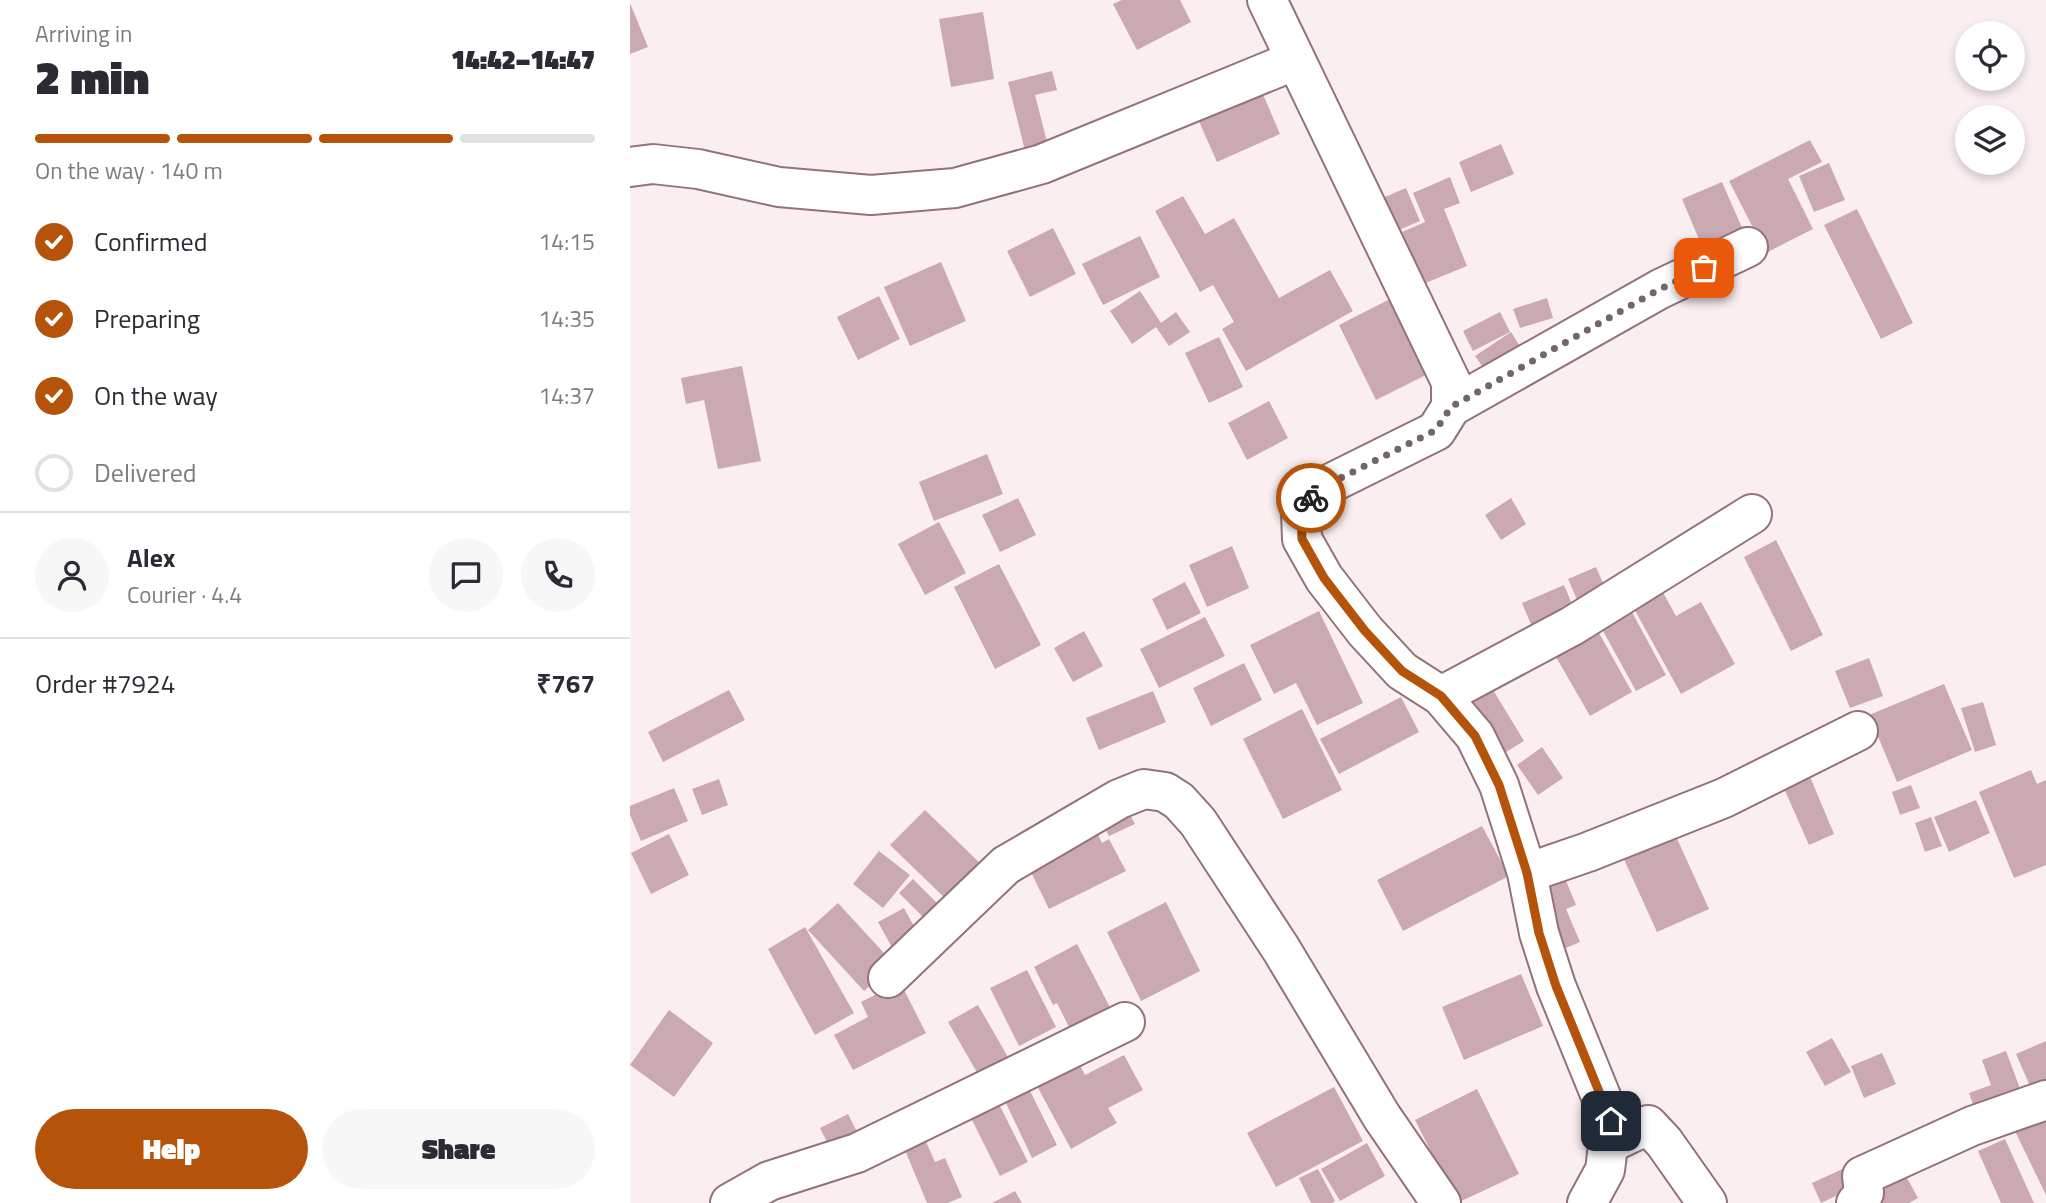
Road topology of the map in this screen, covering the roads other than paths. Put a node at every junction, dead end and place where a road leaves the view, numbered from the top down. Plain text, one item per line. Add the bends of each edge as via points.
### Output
1 (1267, 0) edge
2 (1296, 60) junction
3 (630, 167) edge
4 (1748, 247) dead end
5 (1451, 407) junction
6 (1752, 514) dead end
7 (1441, 696) junction
8 (1858, 731) dead end
9 (1527, 873) junction
10 (888, 978) dead end
11 (1125, 1022) dead end
12 (2046, 1100) edge
13 (1608, 1144) junction
14 (730, 1203) edge
15 (1441, 1203) edge
16 (1587, 1203) edge
17 (1707, 1203) edge
18 (1856, 1203) edge

1 - 2 street
2 - 3 street via 1042,164 955,188 871,195 779,187 698,169 653,164
2 - 5 street via 1451,382
4 - 5 street via 1660,289
5 - 7 street via 1436,430 1315,491 1301,512 1302,539 1324,578 1402,671
6 - 7 street via 1572,626
7 - 9 street via 1475,736 1499,785
8 - 9 street via 1724,797
9 - 13 street via 1556,986 1611,1121
10 - 15 street via 1006,865 1119,799 1144,789 1165,792 1198,822
11 - 14 street via 857,1153 769,1181
12 - 18 street via 1972,1126 1862,1176 1864,1193
13 - 16 street via 1605,1170
13 - 17 street via 1648,1125

